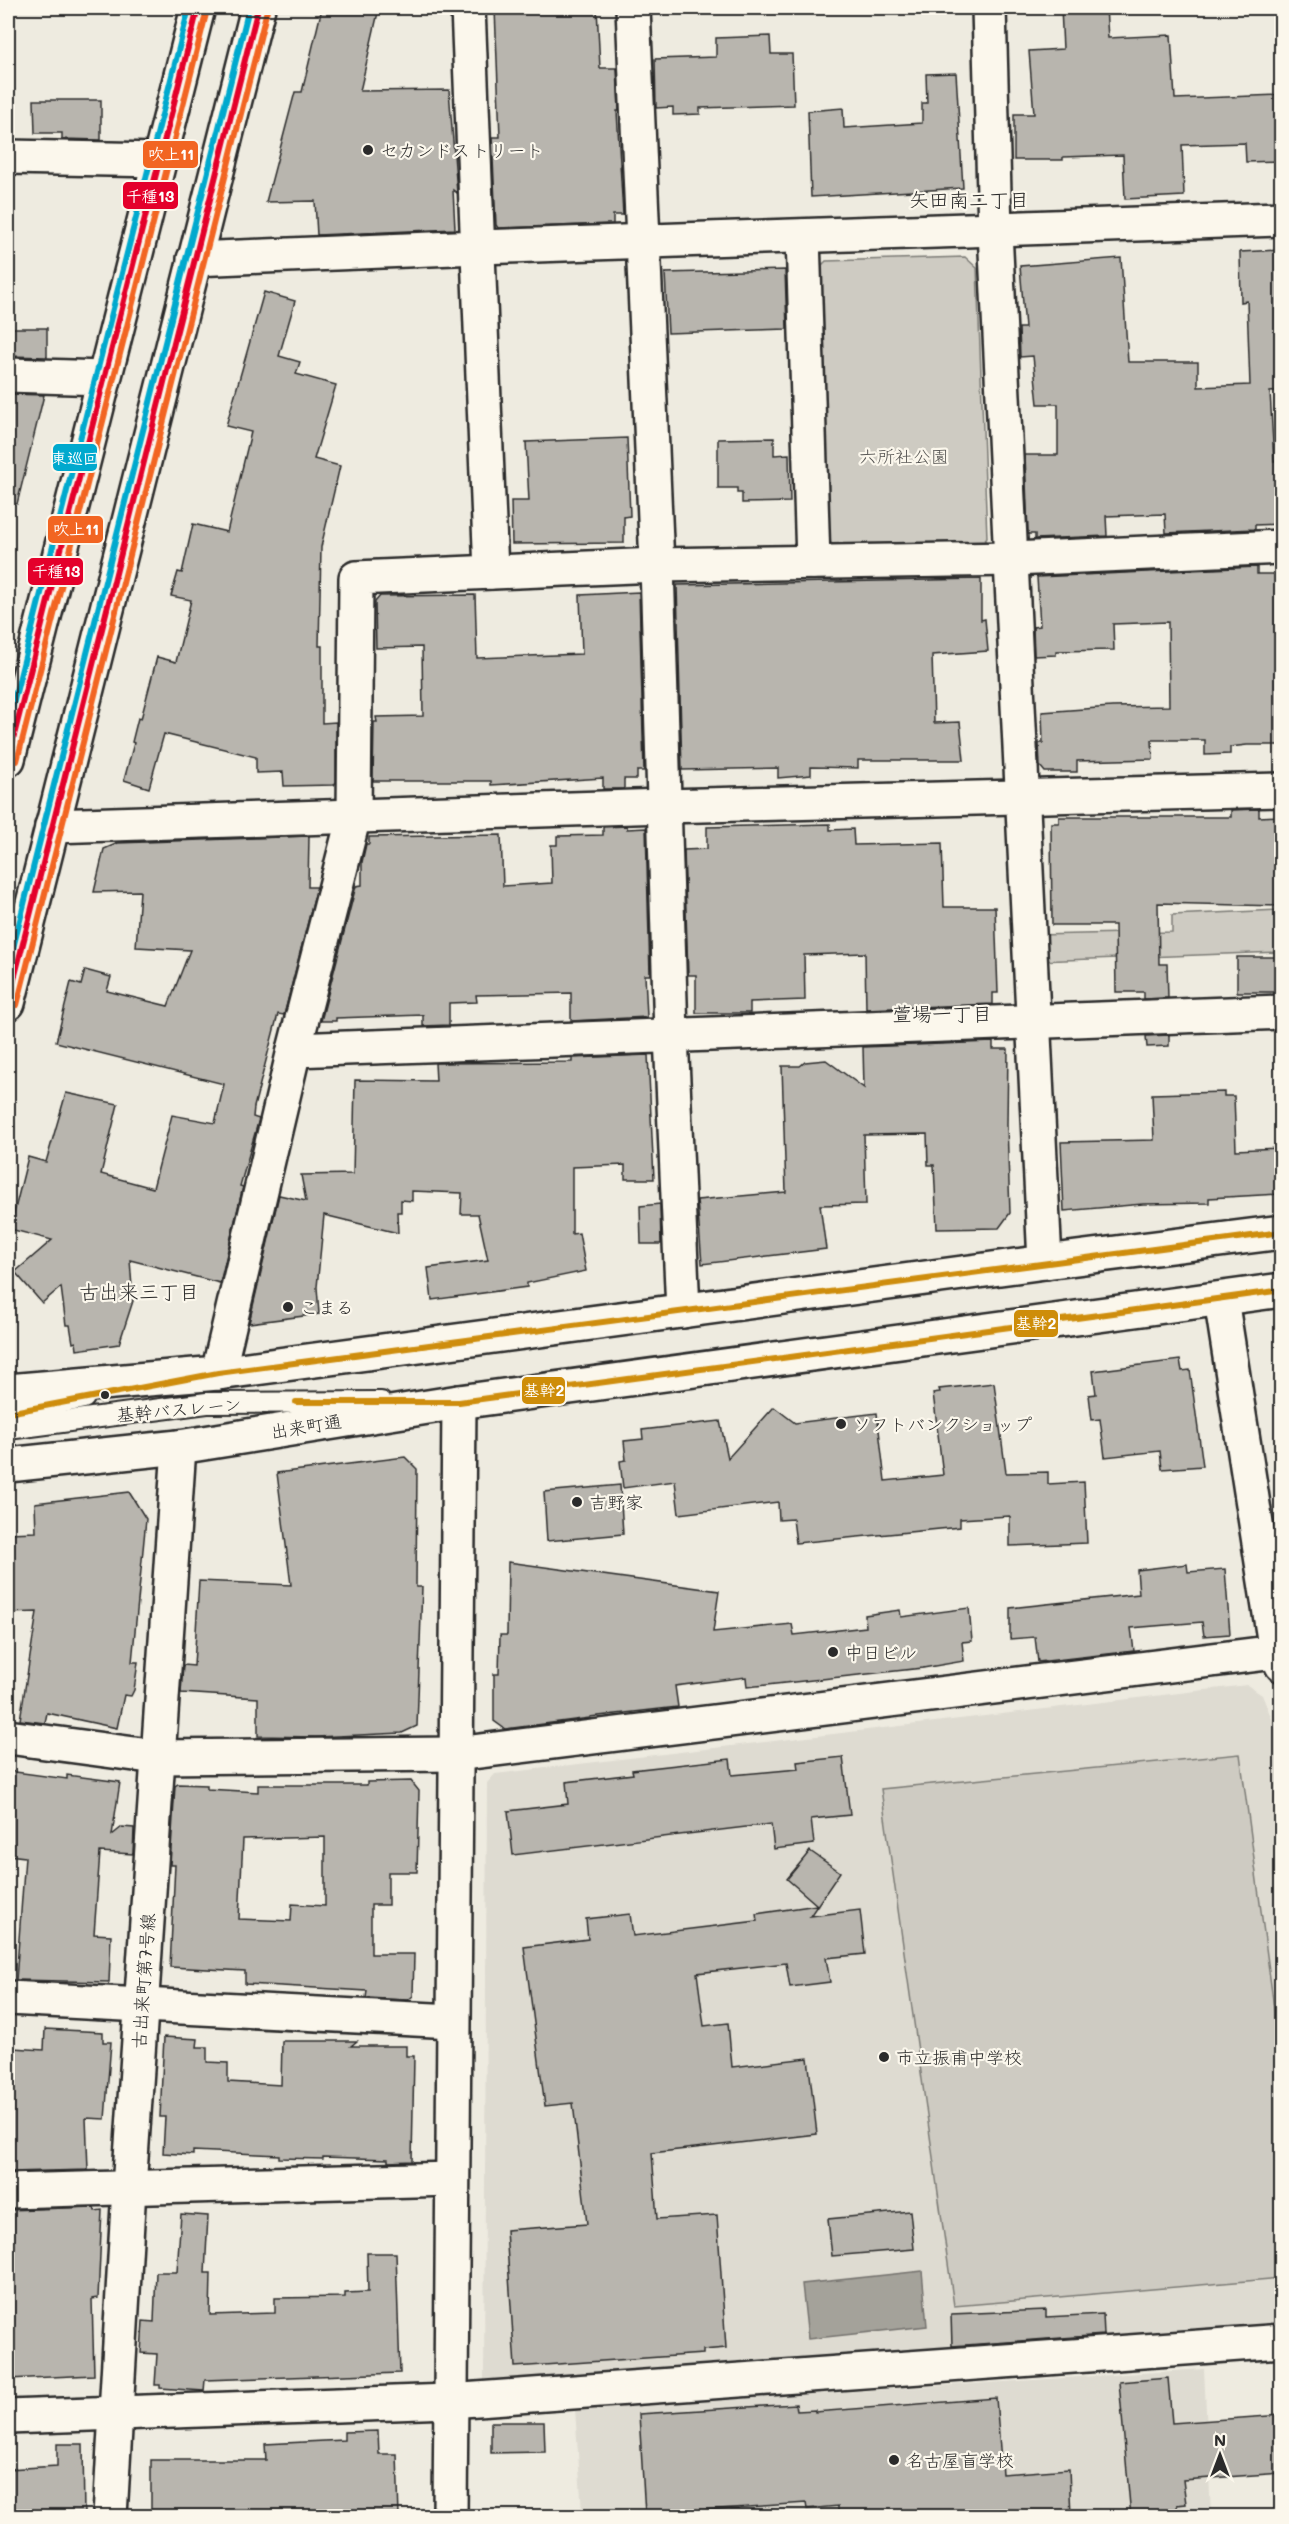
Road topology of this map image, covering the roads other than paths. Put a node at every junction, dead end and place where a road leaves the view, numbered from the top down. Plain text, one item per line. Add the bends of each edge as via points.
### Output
1 (198, 8) edge
2 (258, 8) edge
3 (468, 8) edge
4 (633, 8) edge
5 (989, 8) edge
6 (8, 157) edge
7 (160, 160) junction
8 (1281, 219) edge
9 (995, 231) junction
10 (803, 237) junction
11 (642, 243) junction
12 (478, 247) junction
13 (194, 260) junction
14 (8, 375) edge
15 (104, 378) junction
16 (1281, 548) edge
17 (1013, 559) junction
18 (813, 562) junction
19 (657, 565) junction
20 (491, 572) junction
21 (12, 726) edge
22 (8, 759) edge
23 (1281, 790) edge
24 (1022, 797) junction
25 (664, 806) junction
26 (354, 816) junction
27 (52, 826) junction
28 (8, 1003) edge
29 (1281, 1012) edge
30 (1032, 1021) junction
31 (671, 1035) junction
32 (294, 1050) junction
33 (1281, 1232) edge
34 (1045, 1262) junction
35 (1281, 1290) edge
36 (1221, 1299) junction
37 (683, 1311) junction
38 (218, 1373) junction
39 (8, 1391) edge
40 (459, 1402) junction
41 (8, 1413) edge
42 (8, 1429) edge
43 (179, 1447) junction
44 (8, 1465) edge
45 (1280, 1655) edge
46 (8, 1737) edge
47 (456, 1754) junction
48 (157, 1757) junction
49 (8, 1998) edge
50 (142, 2005) junction
51 (453, 2021) junction
52 (452, 2179) junction
53 (129, 2188) junction
54 (8, 2191) edge
55 (1281, 2341) edge
56 (449, 2401) junction
57 (118, 2412) junction
58 (8, 2417) edge
59 (110, 2517) edge
60 (450, 2517) edge

1 - 7 street
2 - 13 street
3 - 12 street
4 - 11 street
5 - 9 street
6 - 7 street
7 - 15 street
8 - 9 street
9 - 10 street
9 - 17 street
10 - 11 street
10 - 18 street
11 - 12 street
11 - 19 street
12 - 13 street
12 - 20 street
13 - 27 street
14 - 15 street
15 - 21 street
16 - 17 street
17 - 18 street
17 - 24 street
18 - 19 street
19 - 20 street
19 - 25 street
20 - 26 street via 356,578
21 - 22 street
23 - 24 street
24 - 25 street
24 - 30 street
25 - 26 street
25 - 31 street
26 - 27 street
26 - 32 street
27 - 28 street
29 - 30 street
30 - 31 street
30 - 34 street
31 - 32 street
31 - 37 street
32 - 38 street
33 - 34 street
34 - 37 street
35 - 36 street, 出来町通
36 - 40 street, 出来町通
36 - 45 street
37 - 38 street
38 - 39 street
38 - 41 lane, 基幹バスレーン
40 - 42 lane, 基幹バスレーン via 207,1403
40 - 43 street, 出来町通
40 - 47 street
43 - 44 street, 出来町通
43 - 48 street, 古出来町第7号線
45 - 47 street
46 - 48 street
47 - 48 street
47 - 51 street
48 - 50 street, 古出来町第7号線
49 - 50 street
50 - 51 street
50 - 53 street, 古出来町第7号線
51 - 52 street
52 - 53 street
52 - 56 street
53 - 54 street
53 - 57 street, 古出来町第7号線
55 - 56 street
56 - 57 street
56 - 60 street
57 - 58 street
57 - 59 street, 古出来町第7号線

